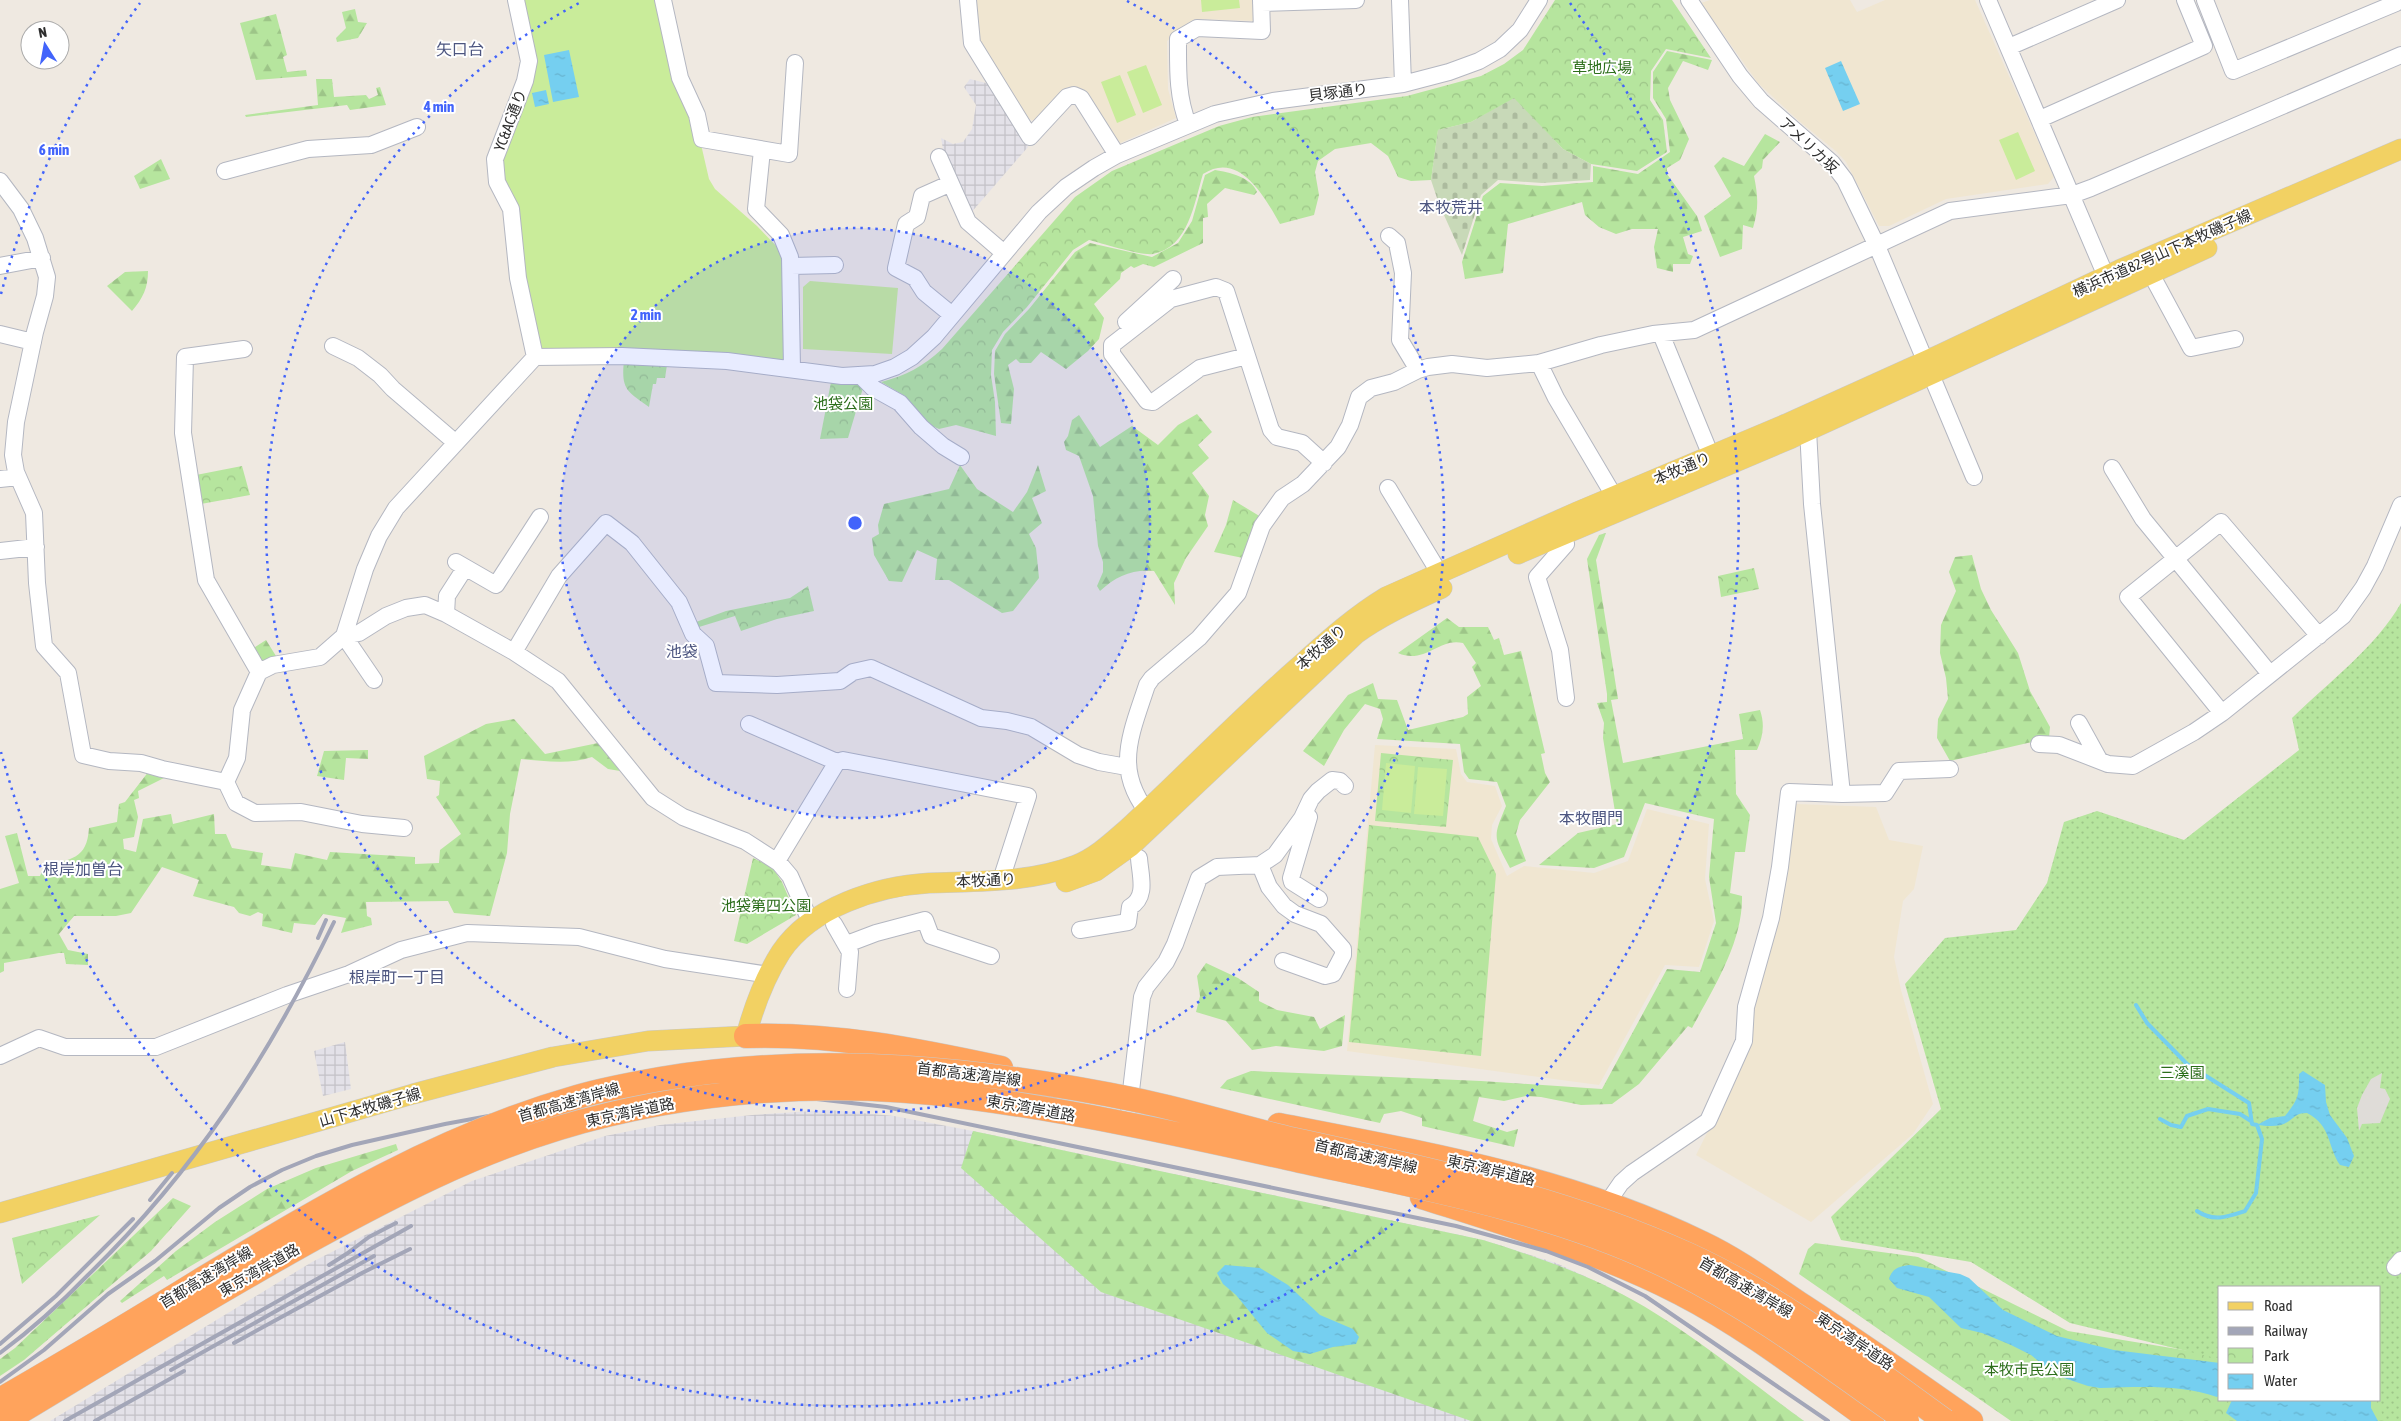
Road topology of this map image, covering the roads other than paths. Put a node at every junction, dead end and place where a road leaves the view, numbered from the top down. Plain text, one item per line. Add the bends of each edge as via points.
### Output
1 (516, 0) edge
2 (663, 0) edge
3 (968, 0) edge
4 (1328, 0) edge
5 (1356, 0) edge
6 (1400, 0) edge
7 (1539, 0) edge
8 (1689, 0) edge
9 (1988, 0) edge
10 (2117, 0) edge
11 (2185, 0) edge
12 (2205, 0) edge
13 (1261, 1) edge
14 (2397, 6) edge
15 (2009, 47) junction
16 (2401, 54) edge
17 (795, 63) dead end
18 (1403, 84) junction
19 (2040, 119) junction
20 (1188, 124) junction
21 (417, 127) dead end
22 (2401, 149) edge
23 (762, 150) junction
24 (1117, 155) junction
25 (939, 157) dead end
26 (2401, 164) edge
27 (225, 171) dead end
28 (0, 181) edge
29 (949, 184) junction
30 (2072, 195) junction
31 (7, 200) edge
32 (1389, 236) dead end
33 (1877, 246) junction
34 (1004, 253) junction
35 (42, 258) junction
36 (835, 265) dead end
37 (0, 266) edge
38 (792, 266) junction
39 (2150, 272) junction
40 (1173, 279) dead end
41 (2108, 283) junction
42 (952, 315) junction
43 (0, 334) edge
44 (1661, 334) junction
45 (1120, 338) junction
46 (2235, 338) dead end
47 (33, 342) junction
48 (333, 346) dead end
49 (244, 349) dead end
50 (1247, 356) junction
51 (535, 357) junction
52 (1539, 363) junction
53 (1929, 367) junction
54 (792, 369) junction
55 (1418, 370) junction
56 (861, 376) junction
57 (1805, 423) junction
58 (456, 443) junction
59 (961, 456) dead end
60 (1711, 456) junction
61 (1324, 464) junction
62 (2112, 468) dead end
63 (18, 477) junction
64 (1974, 477) dead end
65 (0, 479) edge
66 (1388, 488) dead end
67 (2401, 505) edge
68 (1619, 509) junction
69 (540, 517) dead end
70 (1559, 528) junction
71 (36, 547) junction
72 (0, 551) edge
73 (2174, 560) junction
74 (1440, 574) junction
75 (446, 614) junction
76 (344, 636) junction
77 (2319, 636) junction
78 (514, 652) junction
79 (259, 672) junction
80 (2270, 674) junction
81 (374, 680) dead end
82 (1566, 698) dead end
83 (2222, 713) junction
84 (2078, 723) dead end
85 (749, 724) dead end
86 (2040, 744) dead end
87 (2100, 761) junction
88 (837, 762) junction
89 (1127, 767) junction
90 (1950, 769) dead end
91 (226, 782) junction
92 (1345, 786) dead end
93 (1318, 791) junction
94 (1842, 794) junction
95 (1151, 817) junction
96 (404, 828) dead end
97 (1139, 858) dead end
98 (776, 861) junction
99 (1260, 866) junction
100 (1002, 880) junction
101 (1319, 899) dead end
102 (811, 923) junction
103 (834, 924) junction
104 (1080, 930) dead end
105 (847, 944) junction
106 (990, 956) dead end
107 (1283, 961) dead end
108 (769, 975) junction
109 (847, 989) dead end
110 (746, 1036) junction
111 (0, 1056) edge
112 (1129, 1107) junction
113 (1606, 1203) junction
114 (0, 1213) edge
115 (1581, 1249) junction
116 (0, 1400) edge
117 (0, 1404) edge
118 (5, 1421) edge
119 (11, 1421) edge
120 (1872, 1421) edge
121 (1902, 1421) edge
122 (1907, 1421) edge
123 (1940, 1421) edge
124 (1945, 1421) edge
125 (1971, 1421) edge

1 - 51 street, YC&AC通り via 529,62 500,145 495,169 511,209 518,278
2 - 23 street via 680,78 697,115 702,139
3 - 24 street via 972,42 1030,137 1067,97 1074,95 1081,98
4 - 5 street
4 - 13 street
6 - 18 street
7 - 18 street, 貝塚通り via 1520,30 1500,49 1449,72
8 - 33 street, アメリカ坂 via 1740,76 1762,101 1832,163 1853,195
9 - 15 street
10 - 15 street
11 - 19 street via 2204,46
12 - 14 street via 2233,71
13 - 20 street via 1262,31 1197,28 1178,39 1178,89
15 - 19 street
16 - 30 street
17 - 23 street via 789,154
18 - 20 street, 貝塚通り via 1256,104
19 - 30 street
20 - 24 street, 貝塚通り
21 - 27 street via 371,145 308,149
22 - 41 main road, 横浜市道82号山下本牧磯子線
23 - 38 street via 756,209 781,235
24 - 34 street, 貝塚通り via 1066,187 1039,212
25 - 29 street
26 - 39 main road, 横浜市道82号山下本牧磯子線
28 - 31 street
29 - 34 street via 968,222
29 - 42 street via 922,196 917,217 906,224 896,268 915,278 924,292
30 - 33 street via 1950,212
30 - 41 street
31 - 35 street via 36,238
32 - 55 street via 1397,243 1403,273 1400,340
33 - 44 street via 1694,330
33 - 53 street, アメリカ坂
34 - 42 street, 貝塚通り
35 - 37 street
35 - 47 street via 46,276 45,296
36 - 38 street
38 - 54 street
39 - 41 main road, 横浜市道82号山下本牧磯子線
39 - 46 street via 2191,348
40 - 45 street via 1124,323
41 - 53 main road, 横浜市道82号山下本牧磯子線
42 - 56 street, 貝塚通り via 912,357 895,367
43 - 47 street
44 - 52 street via 1601,345
44 - 60 street
45 - 50 street via 1171,299 1216,287 1226,291
45 - 50 street via 1112,345 1112,354 1147,400 1153,402 1200,368
47 - 63 street via 16,422 13,455
48 - 58 street via 380,374
49 - 79 street via 185,357 183,433 206,580
50 - 61 street via 1271,430 1277,437 1302,443
51 - 54 street, 貝塚通り via 622,356 727,361
51 - 58 street
52 - 55 street via 1487,368 1452,364
52 - 68 street
53 - 57 main road, 本牧通り
53 - 64 street, アメリカ坂
54 - 56 street, 貝塚通り
55 - 61 street via 1394,382 1371,388 1359,397 1350,425
56 - 59 street via 873,388 900,403 936,440
57 - 60 main road, 本牧通り
57 - 68 main road, 本牧通り
57 - 94 street
58 - 76 street via 396,508 365,569
60 - 68 main road, 本牧通り
61 - 89 street via 1304,484 1282,498 1262,526 1238,593 1220,616 1147,685 1126,753
62 - 73 street via 2143,519
63 - 65 street
63 - 71 street via 34,513
66 - 74 street
67 - 77 street via 2385,546 2363,588 2343,616
68 - 70 main road, 本牧通り
69 - 75 street via 496,585 460,565 447,596
70 - 74 main road, 本牧通り
70 - 82 street via 1566,544 1537,577 1560,650
70 - 95 main road, 本牧通り via 1373,621
71 - 72 street
71 - 91 street via 44,646 68,674 83,755 141,763
73 - 77 street via 2222,522
73 - 80 street
73 - 83 street via 2128,597
74 - 95 main road, 本牧通り via 1386,598 1338,630 1269,693
75 - 76 street via 425,605 406,608 386,616 359,634
75 - 78 street
76 - 79 street via 320,657 273,665
76 - 81 street
77 - 80 street
78 - 89 street via 559,576 606,523 632,543 679,602 693,634 706,646 716,683 777,685 840,680 853,672 871,668 981,718 1031,727 1078,755
78 - 98 street via 558,681 653,798 683,817 745,841
79 - 91 street via 242,710 237,758
80 - 83 street
83 - 87 street via 2133,766 2115,766
84 - 87 street
85 - 88 street
86 - 87 street via 2059,745
88 - 98 street
88 - 100 street via 843,760 1028,796
89 - 95 street via 1137,797
90 - 94 street via 1899,771 1885,793
91 - 96 street via 236,803 255,814 301,812
92 - 93 street via 1332,780
93 - 99 street via 1289,838 1275,855
93 - 101 street via 1291,878 1292,882
94 - 113 street via 1789,792 1771,918 1746,1007 1744,1041 1708,1121 1632,1173
95 - 100 main road, 本牧通り via 1077,865 1032,877
95 - 103 main road, 本牧通り via 1126,850 1096,871 1062,883 1009,894 910,897 885,901 863,908
97 - 104 street via 1142,897 1130,907 1128,922
98 - 102 street via 790,876
99 - 107 street via 1269,887 1284,906 1321,924 1343,949 1333,974 1325,976
99 - 112 street via 1217,867 1199,878 1175,944 1142,997
100 - 102 main road, 本牧通り via 926,883 887,889 854,898
102 - 108 main road, 本牧通り via 782,951
103 - 105 street
103 - 108 main road, 本牧通り
105 - 106 street via 924,920 930,936
105 - 109 street via 850,952
108 - 110 main road, 本牧通り via 756,1002
108 - 111 street via 665,959 579,937 457,934 401,950 367,967 156,1047 65,1046 39,1038
110 - 112 highway, 東京湾岸道路 via 855,1040 920,1051
110 - 114 main road, 山下本牧磯子線 via 648,1041 553,1057
112 - 113 highway, 東京湾岸道路 via 1467,1163 1540,1181
112 - 115 highway, 東京湾岸道路
113 - 115 street
113 - 125 highway, 東京湾岸道路 via 1670,1228 1738,1262
115 - 120 highway, 東京湾岸道路 via 1636,1271 1698,1303 1790,1362
116 - 124 highway, 首都高速湾岸線, bridge via 296,1223 427,1152 466,1135 579,1096 624,1085 700,1073 811,1064 891,1065 961,1071 1144,1102 1420,1168 1561,1206 1652,1239 1735,1279 1826,1335
117 - 123 highway, 東京湾岸道路, bridge via 369,1186 472,1136 580,1098 689,1077 788,1068 890,1067 956,1073 1094,1097 1430,1174 1588,1218 1750,1292 1824,1339
118 - 122 highway, 東京湾岸道路, bridge via 271,1263 396,1194 483,1155 562,1127 627,1111 720,1095 842,1089 966,1096 1086,1117 1454,1194 1559,1225 1671,1268 1733,1302 1774,1327
119 - 121 highway, 首都高速湾岸線, bridge via 317,1240 393,1199 512,1147 607,1120 719,1099 858,1092 967,1100 1161,1134 1435,1192 1580,1235 1673,1273 1745,1313

